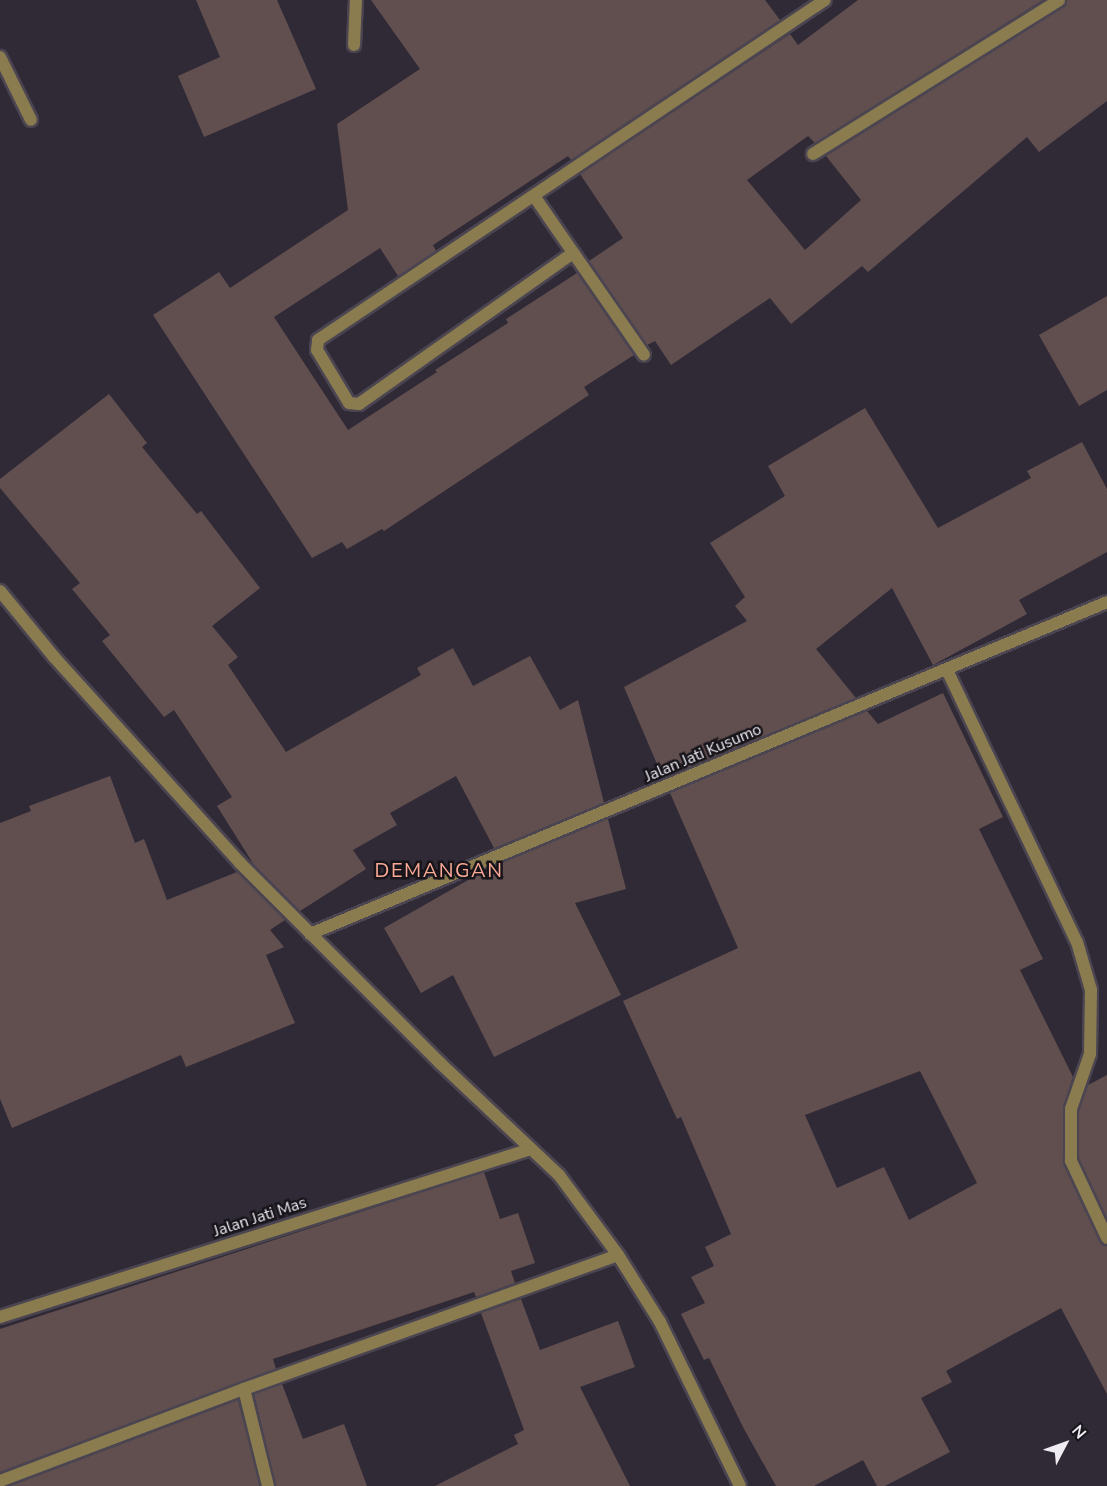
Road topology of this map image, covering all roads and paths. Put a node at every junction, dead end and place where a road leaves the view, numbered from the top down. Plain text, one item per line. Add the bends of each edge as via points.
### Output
1 (356, 0) edge
2 (825, 0) edge
3 (1059, 0) edge
4 (354, 45) dead end
5 (0, 57) edge
6 (31, 120) dead end
7 (813, 154) dead end
8 (534, 196) junction
9 (573, 253) junction
10 (644, 355) dead end
11 (0, 591) edge
12 (1107, 602) edge
13 (947, 670) junction
14 (310, 934) junction
15 (531, 1149) junction
16 (1107, 1238) edge
17 (618, 1255) junction
18 (0, 1317) edge
19 (244, 1389) junction
20 (0, 1481) edge
21 (267, 1486) edge
22 (740, 1486) edge

1 - 4 street
2 - 8 street
3 - 7 street
5 - 6 street
8 - 9 street
8 - 9 street via 318,340 317,350 349,403 359,404
9 - 10 street
11 - 14 street via 150,765
12 - 13 street, Jalan Jati Kusumo
13 - 14 street, Jalan Jati Kusumo
13 - 16 street via 1077,942 1091,990 1090,1053 1071,1109 1071,1161
14 - 15 street
15 - 17 street via 560,1175
15 - 18 street, Jalan Jati Mas
17 - 19 street
17 - 22 street via 660,1322
19 - 20 street
19 - 21 street

